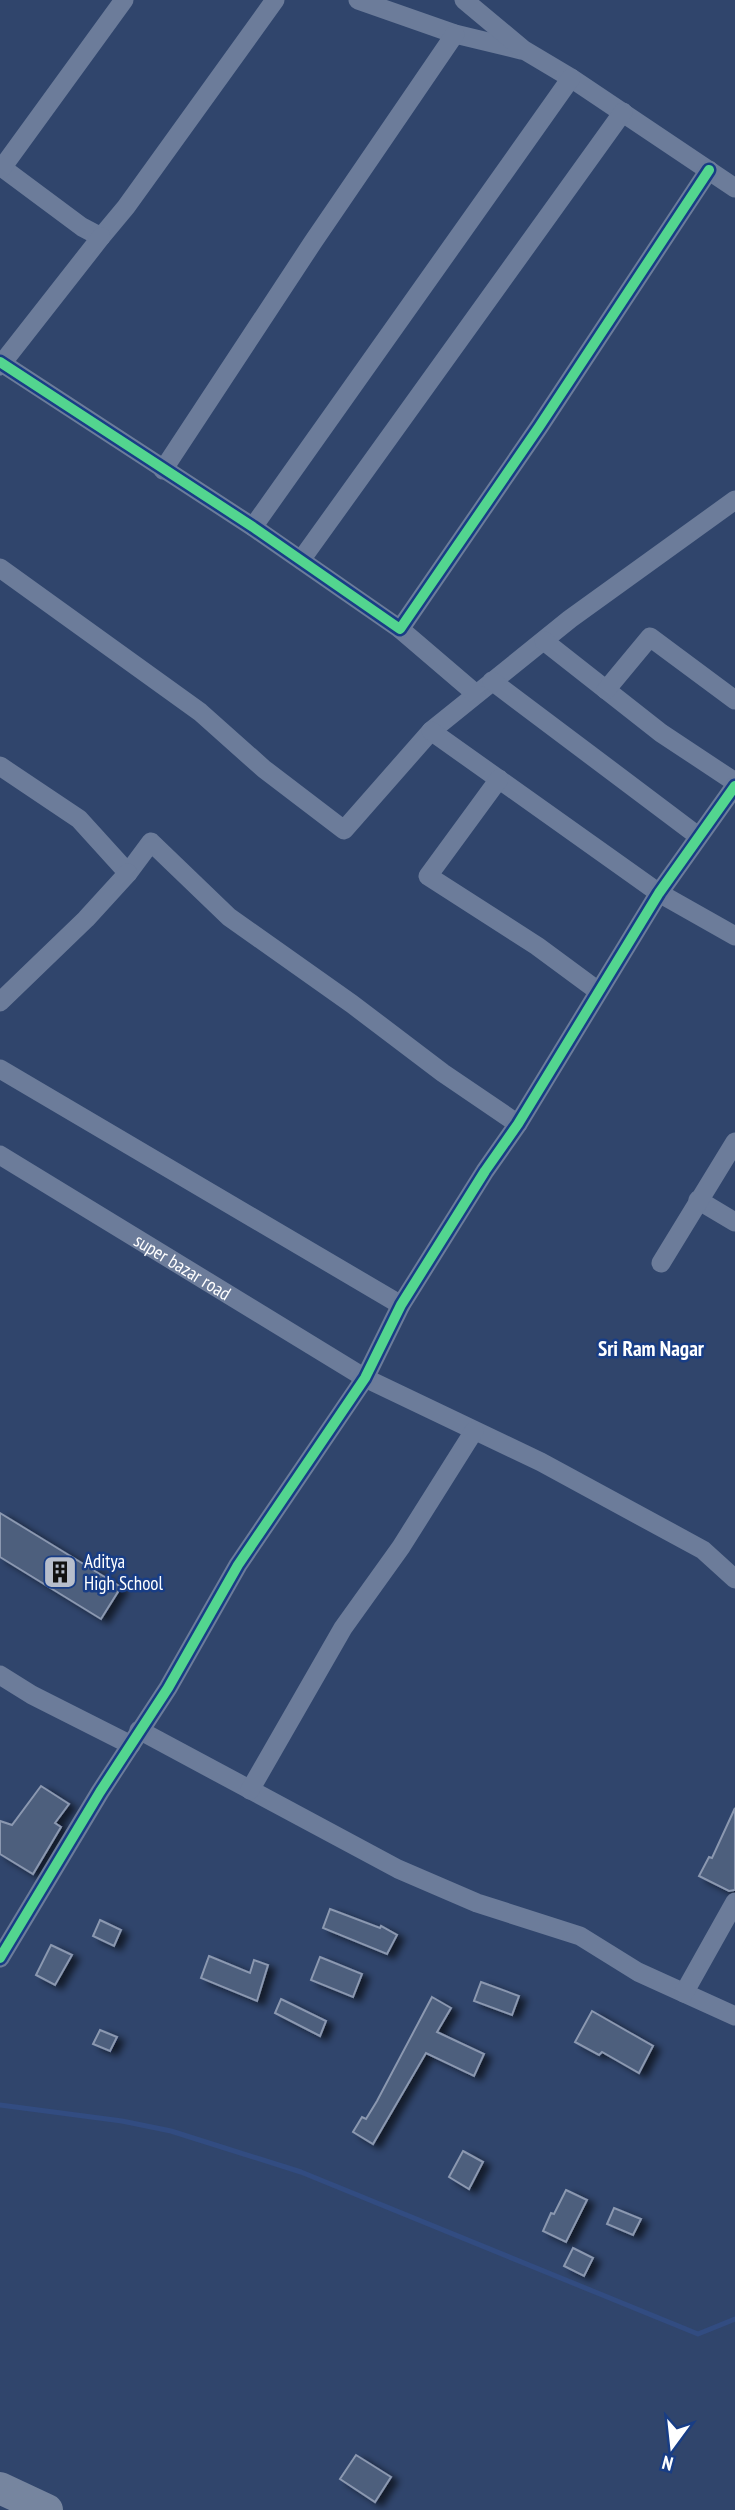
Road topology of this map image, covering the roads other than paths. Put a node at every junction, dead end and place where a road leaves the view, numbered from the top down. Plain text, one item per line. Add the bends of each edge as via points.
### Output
1 (124, 0) edge
2 (275, 0) edge
3 (358, 0) edge
4 (464, 0) edge
5 (455, 34) junction
6 (524, 50) junction
7 (571, 78) junction
8 (622, 112) junction
9 (1, 167) edge
10 (709, 170) junction
11 (735, 188) edge
12 (101, 237) junction
13 (1, 364) edge
14 (163, 470) junction
15 (735, 500) edge
16 (253, 527) junction
17 (301, 560) junction
18 (0, 568) edge
19 (400, 629) junction
20 (544, 641) junction
21 (492, 681) junction
22 (606, 690) junction
23 (477, 694) junction
24 (735, 699) edge
25 (431, 731) junction
26 (0, 766) edge
27 (499, 779) junction
28 (735, 784) edge
29 (698, 836) junction
30 (128, 873) junction
31 (659, 893) junction
32 (735, 936) edge
33 (598, 991) junction
34 (0, 1002) edge
35 (0, 1069) edge
36 (518, 1124) junction
37 (735, 1142) edge
38 (0, 1155) edge
39 (698, 1200) junction
40 (735, 1222) edge
41 (662, 1263) dead end
42 (401, 1306) junction
43 (365, 1378) junction
44 (474, 1431) junction
45 (735, 1579) edge
46 (0, 1675) edge
47 (135, 1737) junction
48 (250, 1790) junction
49 (735, 1902) edge
50 (0, 1958) edge
51 (684, 1993) junction
52 (735, 2016) edge

1 - 9 street
2 - 12 street
3 - 5 street
4 - 6 street
5 - 6 street
5 - 14 street
6 - 7 street
7 - 8 street
7 - 16 street
8 - 10 street
8 - 17 street
9 - 12 street
10 - 11 street
10 - 19 street
12 - 13 street
13 - 14 street
14 - 16 street
15 - 20 street
16 - 17 street
17 - 19 street
18 - 25 street via 200,712 264,769 344,830
19 - 23 street
20 - 21 street
20 - 22 street
21 - 23 street
21 - 29 street
22 - 24 street via 650,637
22 - 28 street
23 - 25 street
25 - 27 street
26 - 30 street via 79,819
27 - 31 street
27 - 33 street via 428,876
28 - 29 street
29 - 31 street
30 - 34 street
30 - 36 street via 151,842 229,917
31 - 32 street
31 - 33 street
33 - 36 street
35 - 42 street
36 - 42 street
37 - 39 street
38 - 43 street, super bazar road
39 - 40 street
39 - 41 street
42 - 43 street
43 - 44 street, super bazar road
43 - 47 street via 238,1564
44 - 45 street, super bazar road via 703,1550
44 - 48 street via 343,1628
46 - 47 street via 32,1695
47 - 48 street
47 - 50 street
48 - 51 street via 398,1869 477,1903 580,1936 638,1972
49 - 51 street
51 - 52 street

